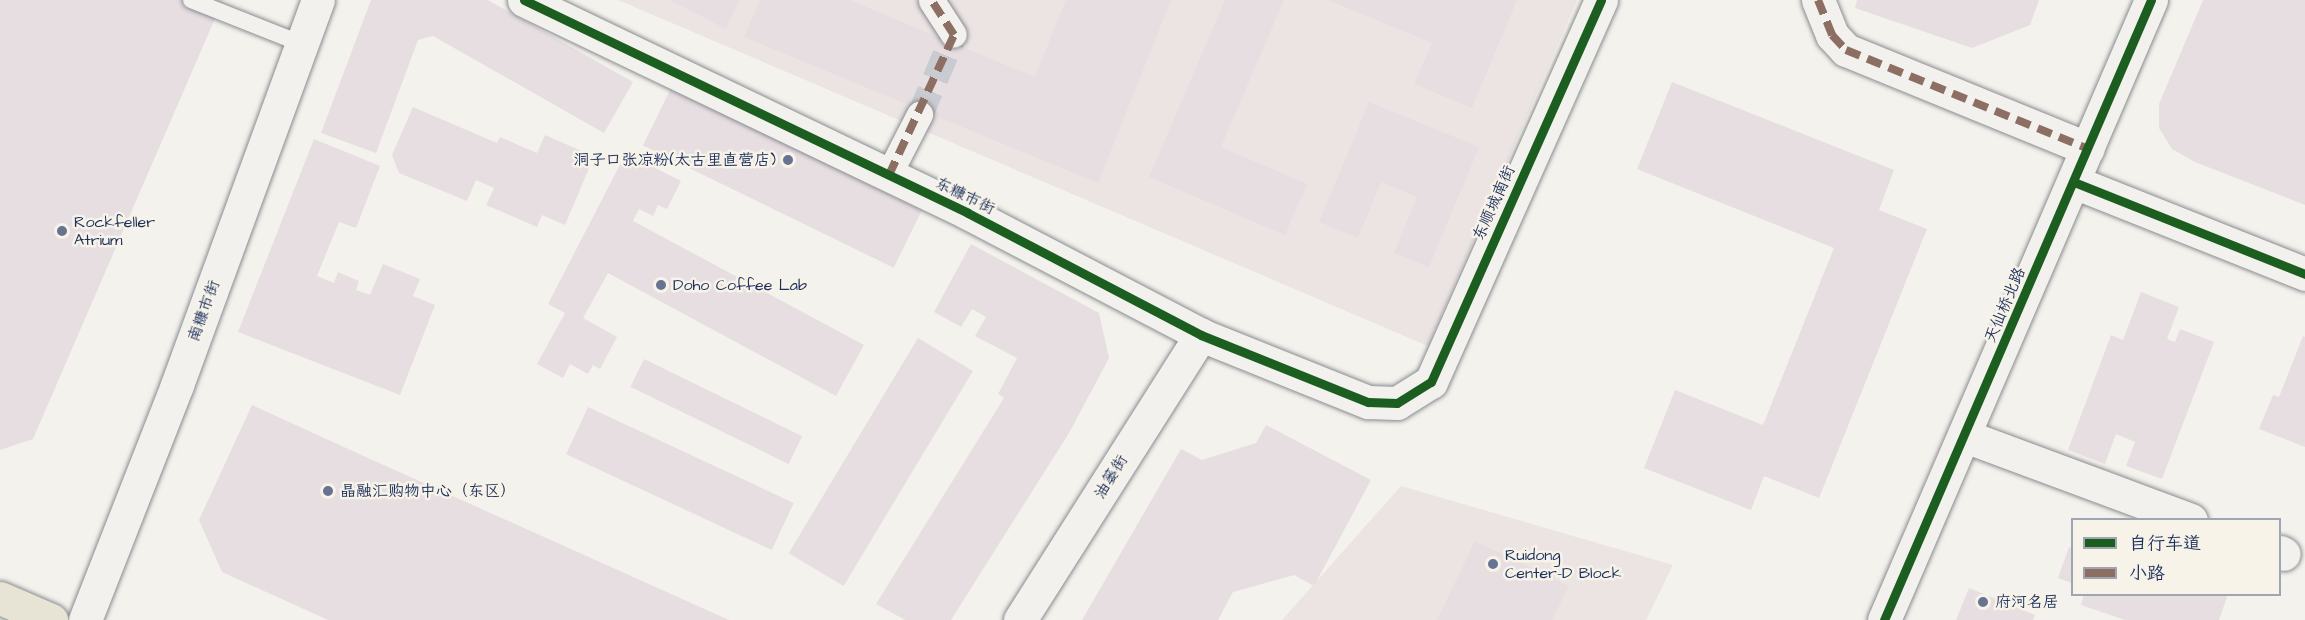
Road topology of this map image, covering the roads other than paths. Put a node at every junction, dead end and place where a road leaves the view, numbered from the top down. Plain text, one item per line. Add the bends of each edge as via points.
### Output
1 (191, 0) edge
2 (318, 0) edge
3 (524, 0) edge
4 (932, 0) edge
5 (1601, 0) edge
6 (1818, 0) edge
7 (2151, 0) edge
8 (954, 35) dead end
9 (302, 44) junction
10 (920, 115) tunnel mouth
11 (2088, 149) junction
12 (890, 175) junction
13 (2074, 182) junction
14 (2305, 274) edge
15 (1201, 335) junction
16 (1398, 403) joint
17 (1965, 436) junction
18 (2188, 518) edge
19 (0, 598) edge
20 (51, 620) edge
21 (85, 620) edge
22 (1020, 620) edge
23 (1884, 620) edge

1 - 9 lane
2 - 9 street, 南糠市街
3 - 12 street, 东糠市街
4 - 8 street
5 - 16 street, 东顺城南街 via 1431,382
6 - 11 street via 1832,35 1846,50
7 - 11 street, 天仙桥北路
9 - 21 street, 南糠市街 via 177,385
10 - 12 street
11 - 13 street, 天仙桥北路
12 - 15 street, 东糠市街
13 - 14 street
13 - 17 street, 天仙桥北路
15 - 16 street, 东糠市街 via 1368,402
15 - 22 street, 油篓街
17 - 18 street
17 - 23 street, 天仙桥北路
19 - 20 main road

